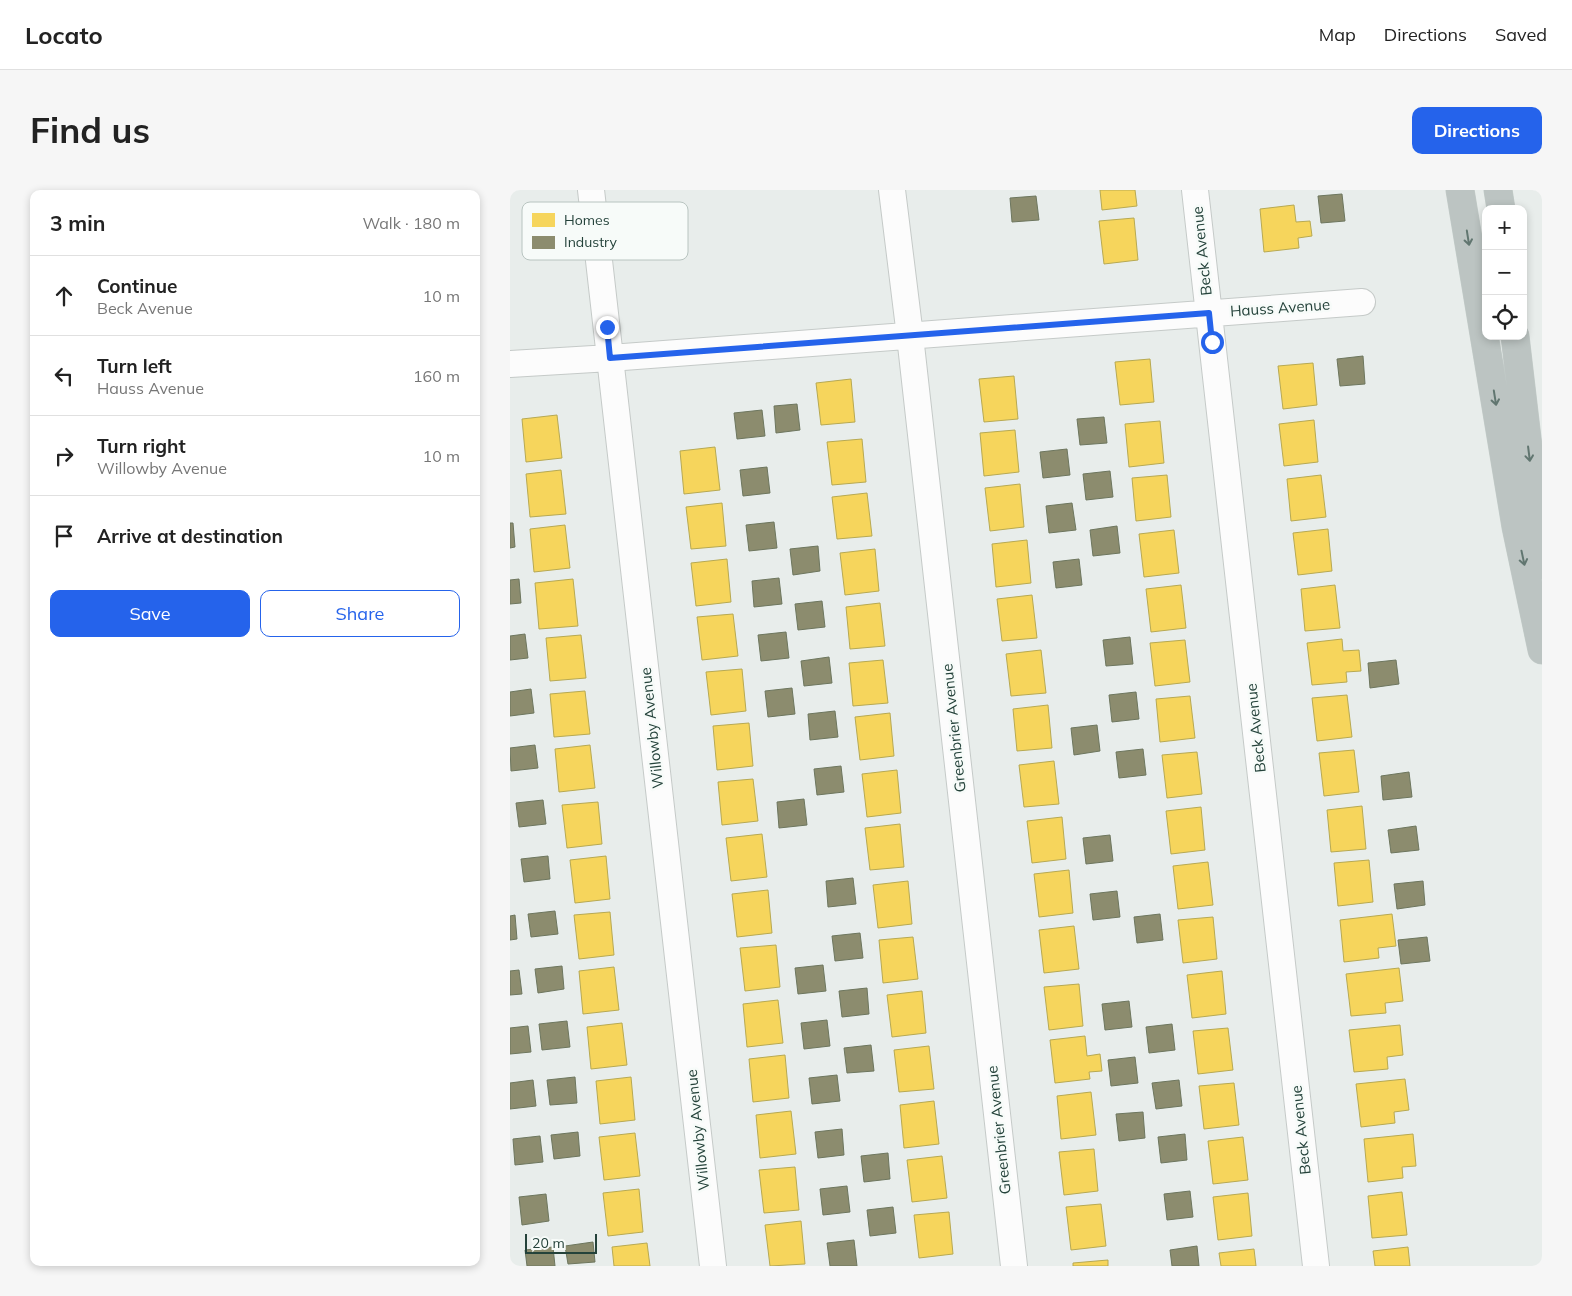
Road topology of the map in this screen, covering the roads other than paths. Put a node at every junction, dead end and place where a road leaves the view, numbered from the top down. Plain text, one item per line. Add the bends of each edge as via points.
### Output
1 (892, 190) edge
2 (1195, 190) edge
3 (1460, 190) edge
4 (1498, 190) edge
5 (1500, 205) edge
6 (599, 260) edge
7 (1362, 302) dead end
8 (1209, 313) junction
9 (910, 336) junction
10 (1515, 340) edge
11 (610, 358) junction
12 (510, 364) edge
13 (1542, 565) edge
14 (1542, 650) edge
15 (713, 1266) edge
16 (1014, 1266) edge
17 (1316, 1266) edge

1 - 9 street, Greenbrier Avenue
2 - 8 street, Beck Avenue
3 -> 14 highway via 1516,527
4 - 5 highway
6 - 11 street, Willowby Avenue
7 - 8 street, Hauss Avenue
8 - 9 street, Hauss Avenue
8 - 17 street, Beck Avenue
9 - 11 street, Hauss Avenue
9 - 16 street, Greenbrier Avenue
10 -> 13 highway
11 - 12 street, Hauss Avenue
11 - 15 street, Willowby Avenue

